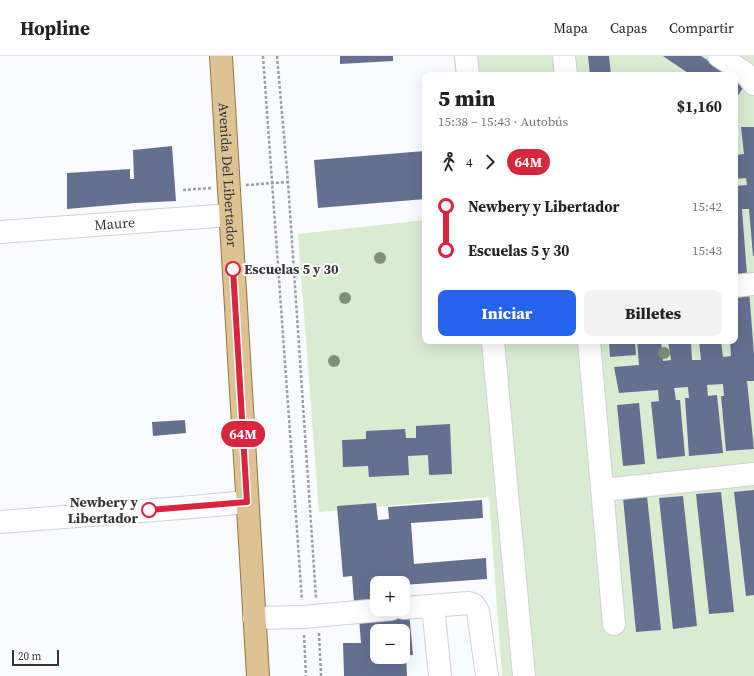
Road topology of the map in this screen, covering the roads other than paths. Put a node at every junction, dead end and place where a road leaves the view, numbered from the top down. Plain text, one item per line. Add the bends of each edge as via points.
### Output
1 (221, 56) edge
2 (466, 56) edge
3 (564, 56) edge
4 (719, 56) edge
5 (468, 72) edge
6 (566, 72) edge
7 (754, 84) edge
8 (230, 215) junction
9 (0, 232) edge
10 (754, 284) edge
11 (738, 286) edge
12 (493, 344) edge
13 (589, 344) edge
14 (754, 474) edge
15 (602, 490) junction
16 (247, 502) junction
17 (0, 522) edge
18 (434, 606) junction
19 (410, 608) edge
20 (370, 611) edge
21 (254, 618) junction
22 (614, 624) dead end
23 (258, 676) edge
24 (440, 676) edge
25 (486, 676) edge
26 (524, 676) edge

1 - 8 main road, Avenida Del Libertador
2 - 5 street
3 - 6 street
4 - 7 street via 745,73
8 - 9 street, Maure
8 - 16 main road, Avenida Del Libertador
10 - 11 street
12 - 26 street
13 - 15 street
14 - 15 street
15 - 22 street
16 - 17 street
16 - 21 main road, Avenida Del Libertador
18 - 19 street
18 - 24 street
18 - 25 street via 469,603 474,605 478,611
20 - 21 street
21 - 23 main road, Avenida Del Libertador

